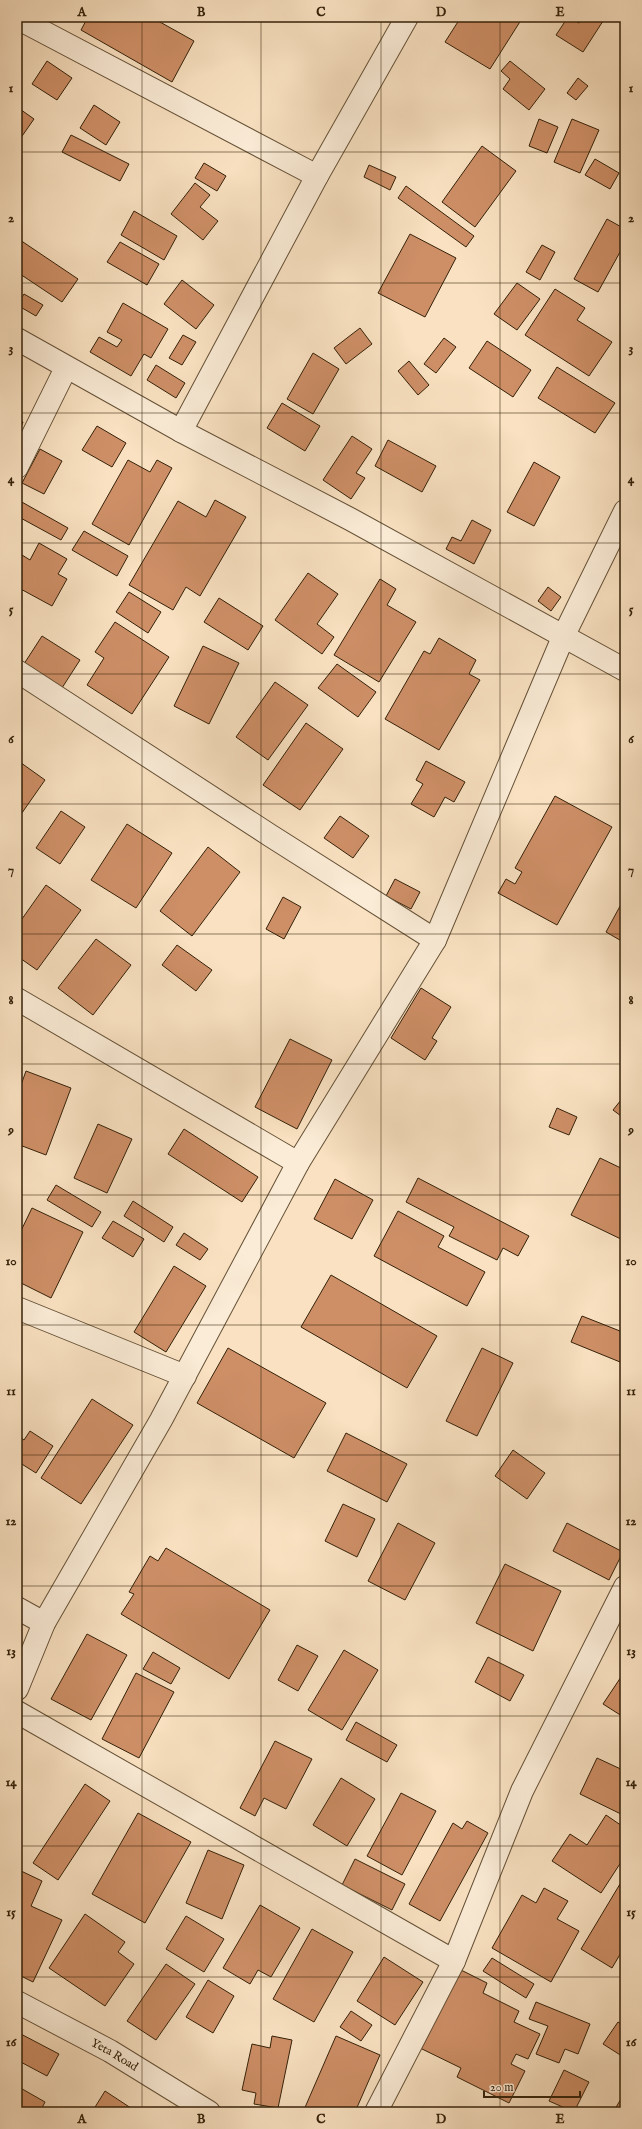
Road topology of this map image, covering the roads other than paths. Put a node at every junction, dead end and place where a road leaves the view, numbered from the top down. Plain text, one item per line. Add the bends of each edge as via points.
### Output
1 (407, 17) edge
2 (17, 18) edge
3 (316, 176) junction
4 (17, 339) edge
5 (66, 368) junction
6 (181, 431) junction
7 (17, 467) edge
8 (625, 511) edge
9 (564, 635) junction
10 (625, 670) edge
11 (17, 671) edge
12 (435, 940) junction
13 (17, 999) edge
14 (298, 1163) junction
15 (17, 1308) edge
16 (185, 1376) junction
17 (625, 1587) edge
18 (17, 1608) edge
19 (44, 1623) junction
20 (17, 1689) edge
21 (17, 1712) edge
22 (454, 1961) junction
23 (17, 2002) edge
24 (210, 2112) edge
25 (376, 2112) edge

1 - 3 street
2 - 3 street
3 - 6 street
4 - 5 street
5 - 6 street
5 - 7 street
6 - 9 street
8 - 9 street
9 - 10 street
9 - 12 street
11 - 12 street
12 - 14 street
13 - 14 street
14 - 16 street
15 - 16 street
16 - 19 street
17 - 22 street via 522,1791
18 - 19 street
19 - 20 street
21 - 22 street
22 - 25 street
23 - 24 street, Yeta Road via 110,2051

